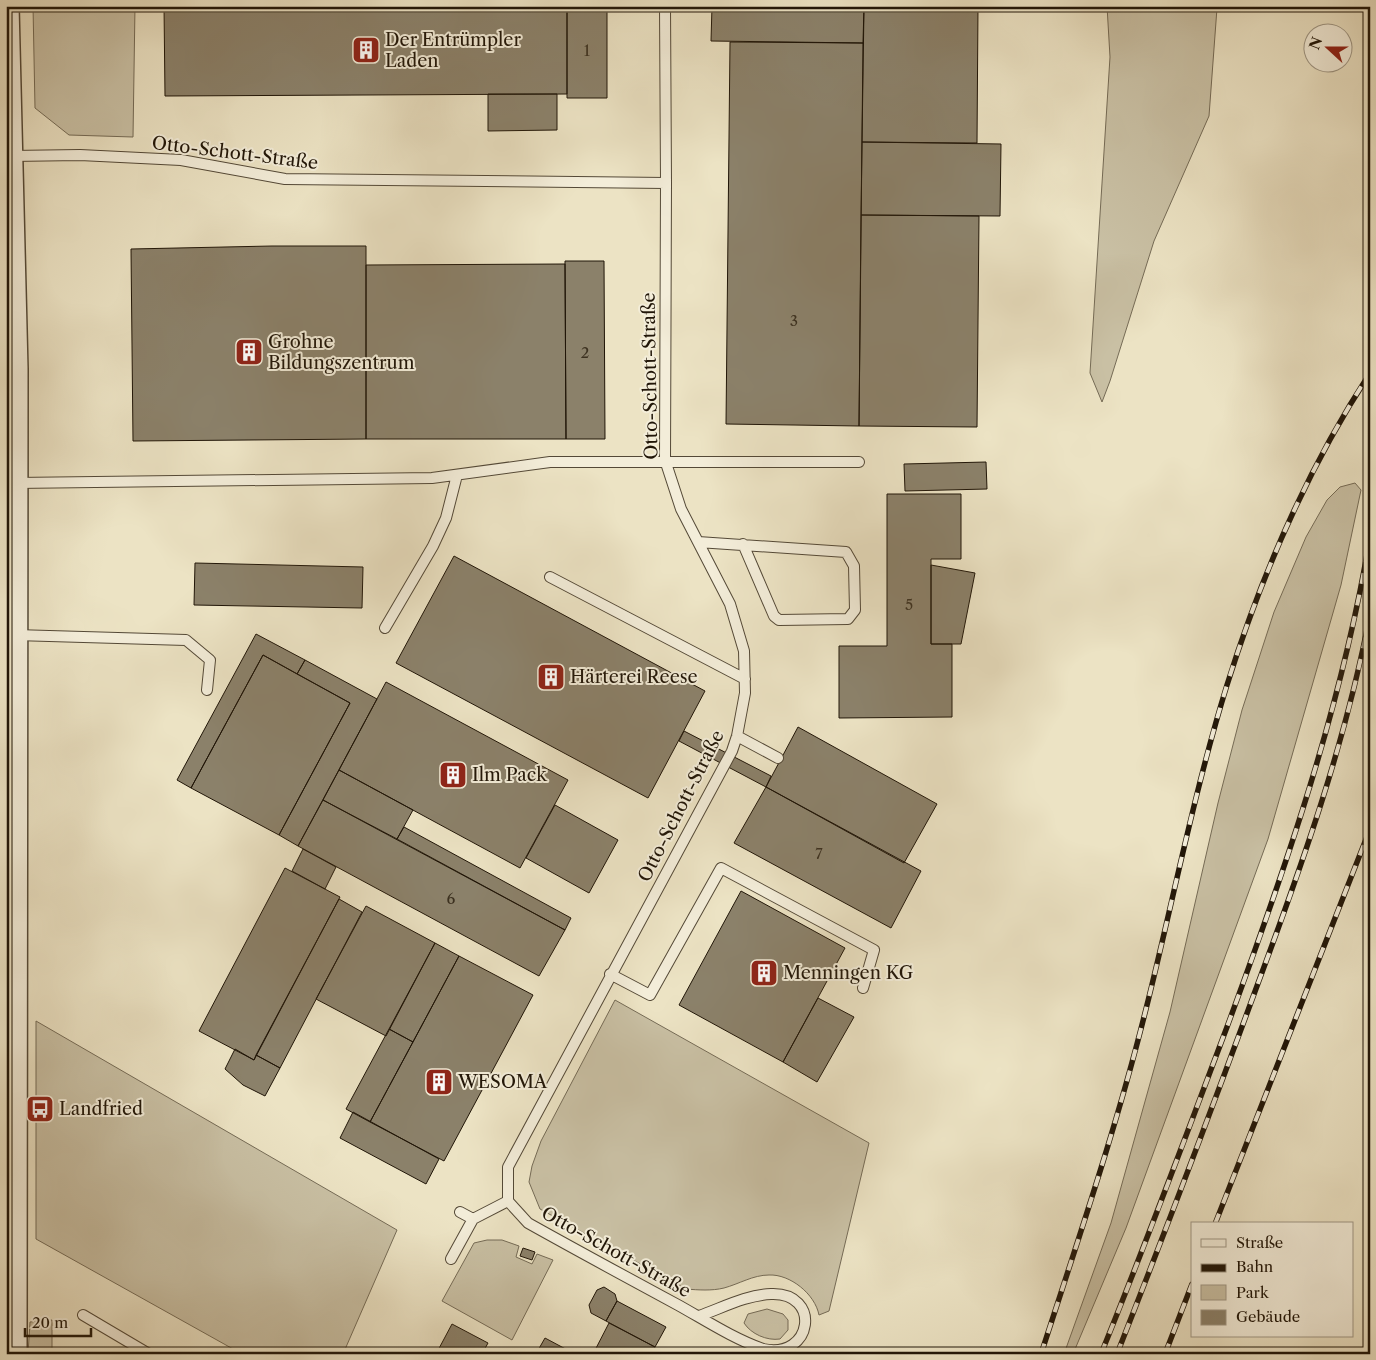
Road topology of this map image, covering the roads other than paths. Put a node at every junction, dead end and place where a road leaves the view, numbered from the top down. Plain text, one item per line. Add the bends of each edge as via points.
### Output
1 (6, 6) edge
2 (665, 6) edge
3 (11, 156) junction
4 (666, 183) junction
5 (665, 460) junction
6 (859, 462) dead end
7 (457, 475) junction
8 (14, 483) junction
9 (698, 542) junction
10 (743, 544) junction
11 (550, 577) dead end
12 (385, 628) dead end
13 (14, 635) junction
14 (745, 679) junction
15 (207, 690) dead end
16 (737, 736) junction
17 (778, 758) dead end
18 (610, 974) junction
19 (863, 988) dead end
20 (508, 1202) junction
21 (460, 1212) dead end
22 (473, 1219) junction
23 (451, 1259) dead end
24 (83, 1315) dead end
25 (699, 1316) junction
26 (11, 1340) edge
27 (796, 1344) junction
28 (149, 1354) edge
29 (802, 1354) edge

1 - 3 street
2 - 4 lane, Otto-Schott-Straße
3 - 4 lane, Otto-Schott-Straße via 80,155 181,160 285,179
3 - 8 street
4 - 5 lane, Otto-Schott-Straße
5 - 6 lane
5 - 7 lane via 550,462
5 - 9 lane, Otto-Schott-Straße via 681,509
7 - 8 lane via 278,481
7 - 12 lane via 446,518 433,546
8 - 13 street
9 - 10 lane
9 - 14 lane, Otto-Schott-Straße via 730,604 744,651
10 - 10 lane via 846,552 854,566 855,610 852,615 848,619 779,620 774,616
11 - 14 lane
13 - 15 lane via 186,640 210,660
13 - 26 street
14 - 16 lane, Otto-Schott-Straße
16 - 17 lane
16 - 18 lane, Otto-Schott-Straße
18 - 19 lane via 650,995 721,868 874,950
18 - 20 lane, Otto-Schott-Straße via 508,1167
20 - 22 lane
20 - 25 lane, Otto-Schott-Straße via 528,1223
21 - 22 lane
22 - 23 lane
24 - 28 lane
25 - 27 lane, Otto-Schott-Straße via 770,1351 784,1351
25 - 27 lane, Otto-Schott-Straße via 756,1295 787,1297 800,1306 806,1317 805,1333
27 - 29 lane

